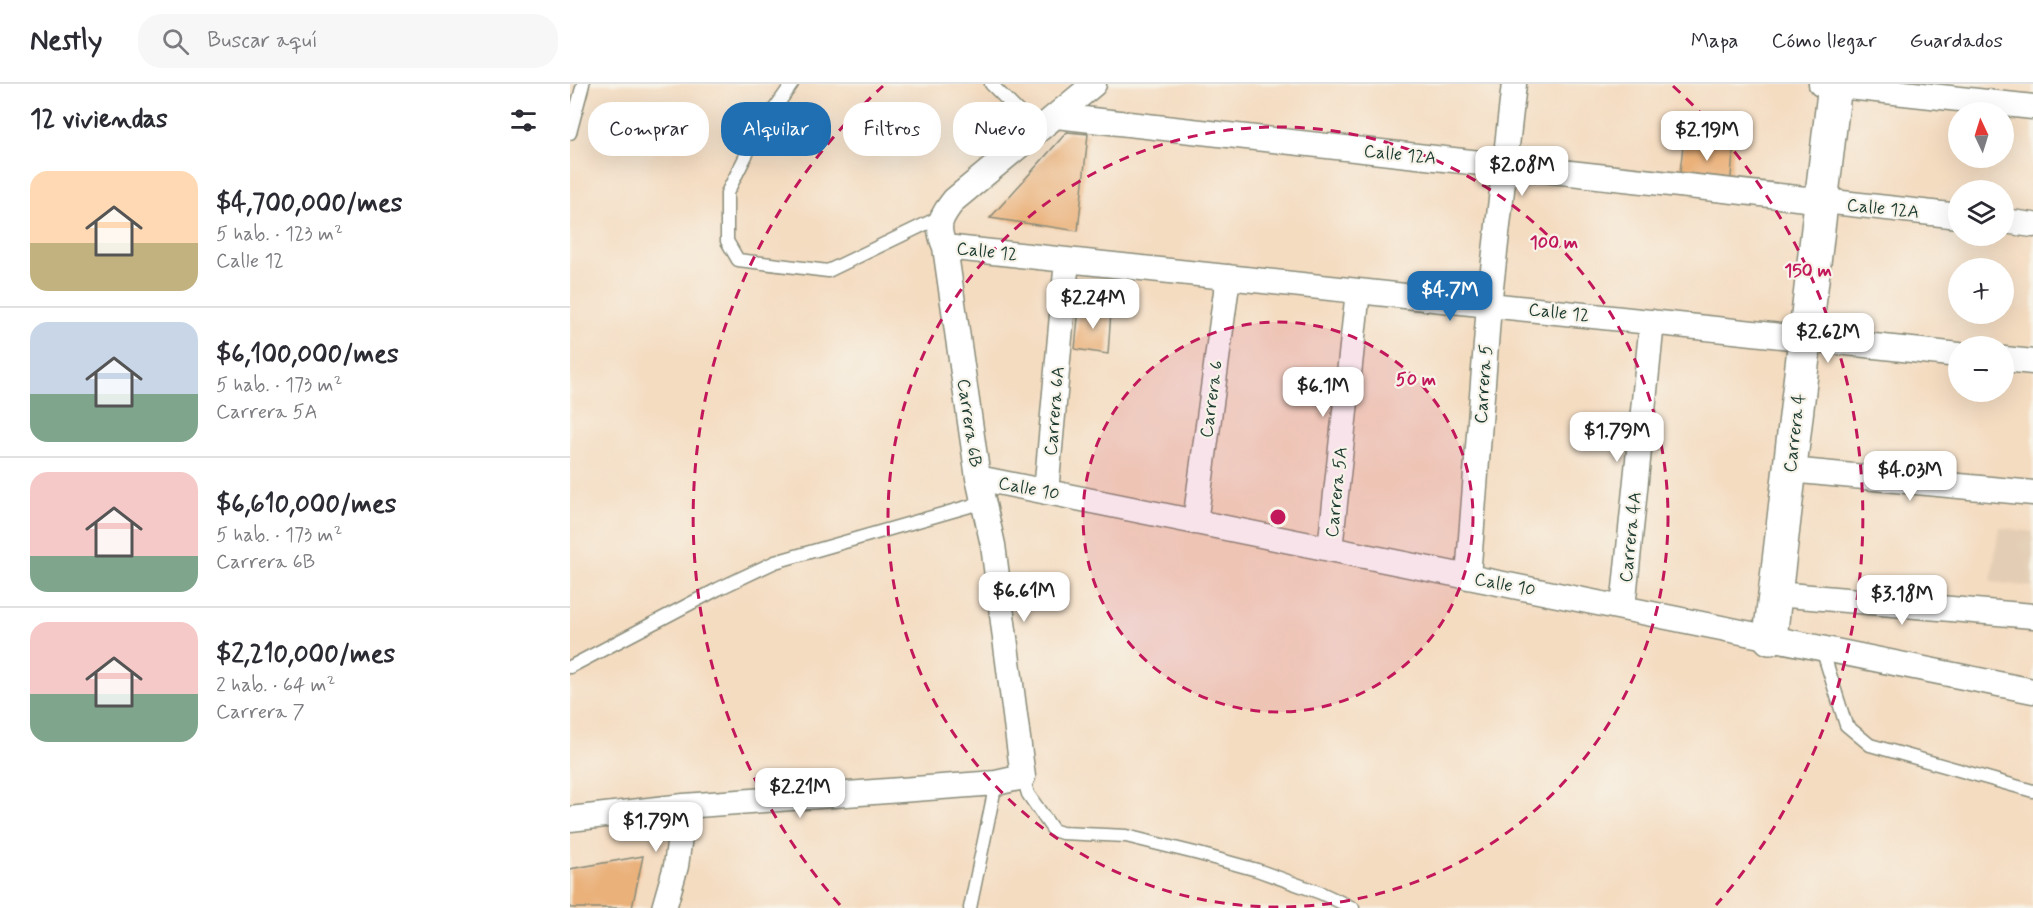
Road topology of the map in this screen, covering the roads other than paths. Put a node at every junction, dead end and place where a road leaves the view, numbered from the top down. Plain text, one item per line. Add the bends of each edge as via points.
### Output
1 (583, 84) edge
2 (792, 84) edge
3 (991, 84) edge
4 (1094, 84) edge
5 (1514, 84) edge
6 (1830, 84) edge
7 (1017, 102) edge
8 (2033, 107) edge
9 (1047, 123) joint
10 (570, 133) edge
11 (1007, 156) edge
12 (1504, 166) junction
13 (1821, 201) junction
14 (1948, 215) edge
15 (942, 216) junction
16 (2014, 222) edge
17 (2033, 225) edge
18 (945, 247) junction
19 (1067, 260) junction
20 (1228, 277) junction
21 (1358, 291) junction
22 (1489, 304) junction
23 (1652, 322) junction
24 (1805, 338) junction
25 (1948, 353) edge
26 (2014, 360) edge
27 (2033, 362) edge
28 (1790, 470) junction
29 (978, 478) junction
30 (1046, 492) junction
31 (2033, 493) edge
32 (984, 502) junction
33 (1195, 522) junction
34 (1330, 549) junction
35 (1468, 577) junction
36 (1776, 594) junction
37 (1623, 608) junction
38 (2033, 616) edge
39 (1770, 638) junction
40 (1822, 649) junction
41 (570, 667) edge
42 (2033, 691) edge
43 (1023, 777) junction
44 (996, 783) junction
45 (2033, 791) edge
46 (684, 806) junction
47 (570, 819) edge
48 (664, 908) edge
49 (970, 908) edge
50 (1353, 908) edge

1 - 10 lane
2 - 15 lane via 758,132 727,193 727,241 738,260 828,271
3 - 7 lane
4 - 9 street
5 - 12 street, Carrera 5
6 - 8 street
6 - 13 street, Carrera 4
9 - 12 street, Calle 12A
11 - 15 street via 954,200
12 - 13 street, Calle 12A
12 - 22 street, Carrera 5
13 - 14 street, Calle 12A
13 - 24 street, Carrera 4
15 - 18 street, Carrera 6B via 940,235
16 - 17 street
18 - 19 street, Calle 12
18 - 29 street, Carrera 6B
19 - 20 street, Calle 12
19 - 30 street, Carrera 6A
20 - 21 street, Calle 12
20 - 33 street, Carrera 6
21 - 22 street, Calle 12
21 - 34 street, Carrera 5A
22 - 23 street, Calle 12
22 - 35 street, Carrera 5
23 - 24 street, Calle 12
23 - 37 street, Carrera 4A
24 - 25 street, Calle 12
24 - 28 street, Carrera 4
26 - 27 street
28 - 31 street
28 - 36 street, Carrera 4
29 - 30 street, Calle 10
29 - 32 street, Carrera 6B
30 - 33 street, Calle 10
32 - 41 lane via 775,562
32 - 43 street, Carrera 6B via 993,544
33 - 34 street, Calle 10
34 - 35 street, Calle 10
35 - 37 street, Calle 10
36 - 38 street
36 - 39 street, Carrera 4
37 - 39 street, Calle 10
39 - 40 street, Calle 10
40 - 42 street, Calle 10
40 - 45 lane via 1846,725 1870,745
43 - 44 street
43 - 50 lane via 1028,794 1053,830 1126,837 1199,854 1257,870
44 - 46 street
44 - 49 lane
46 - 47 street
46 - 48 street via 676,866

